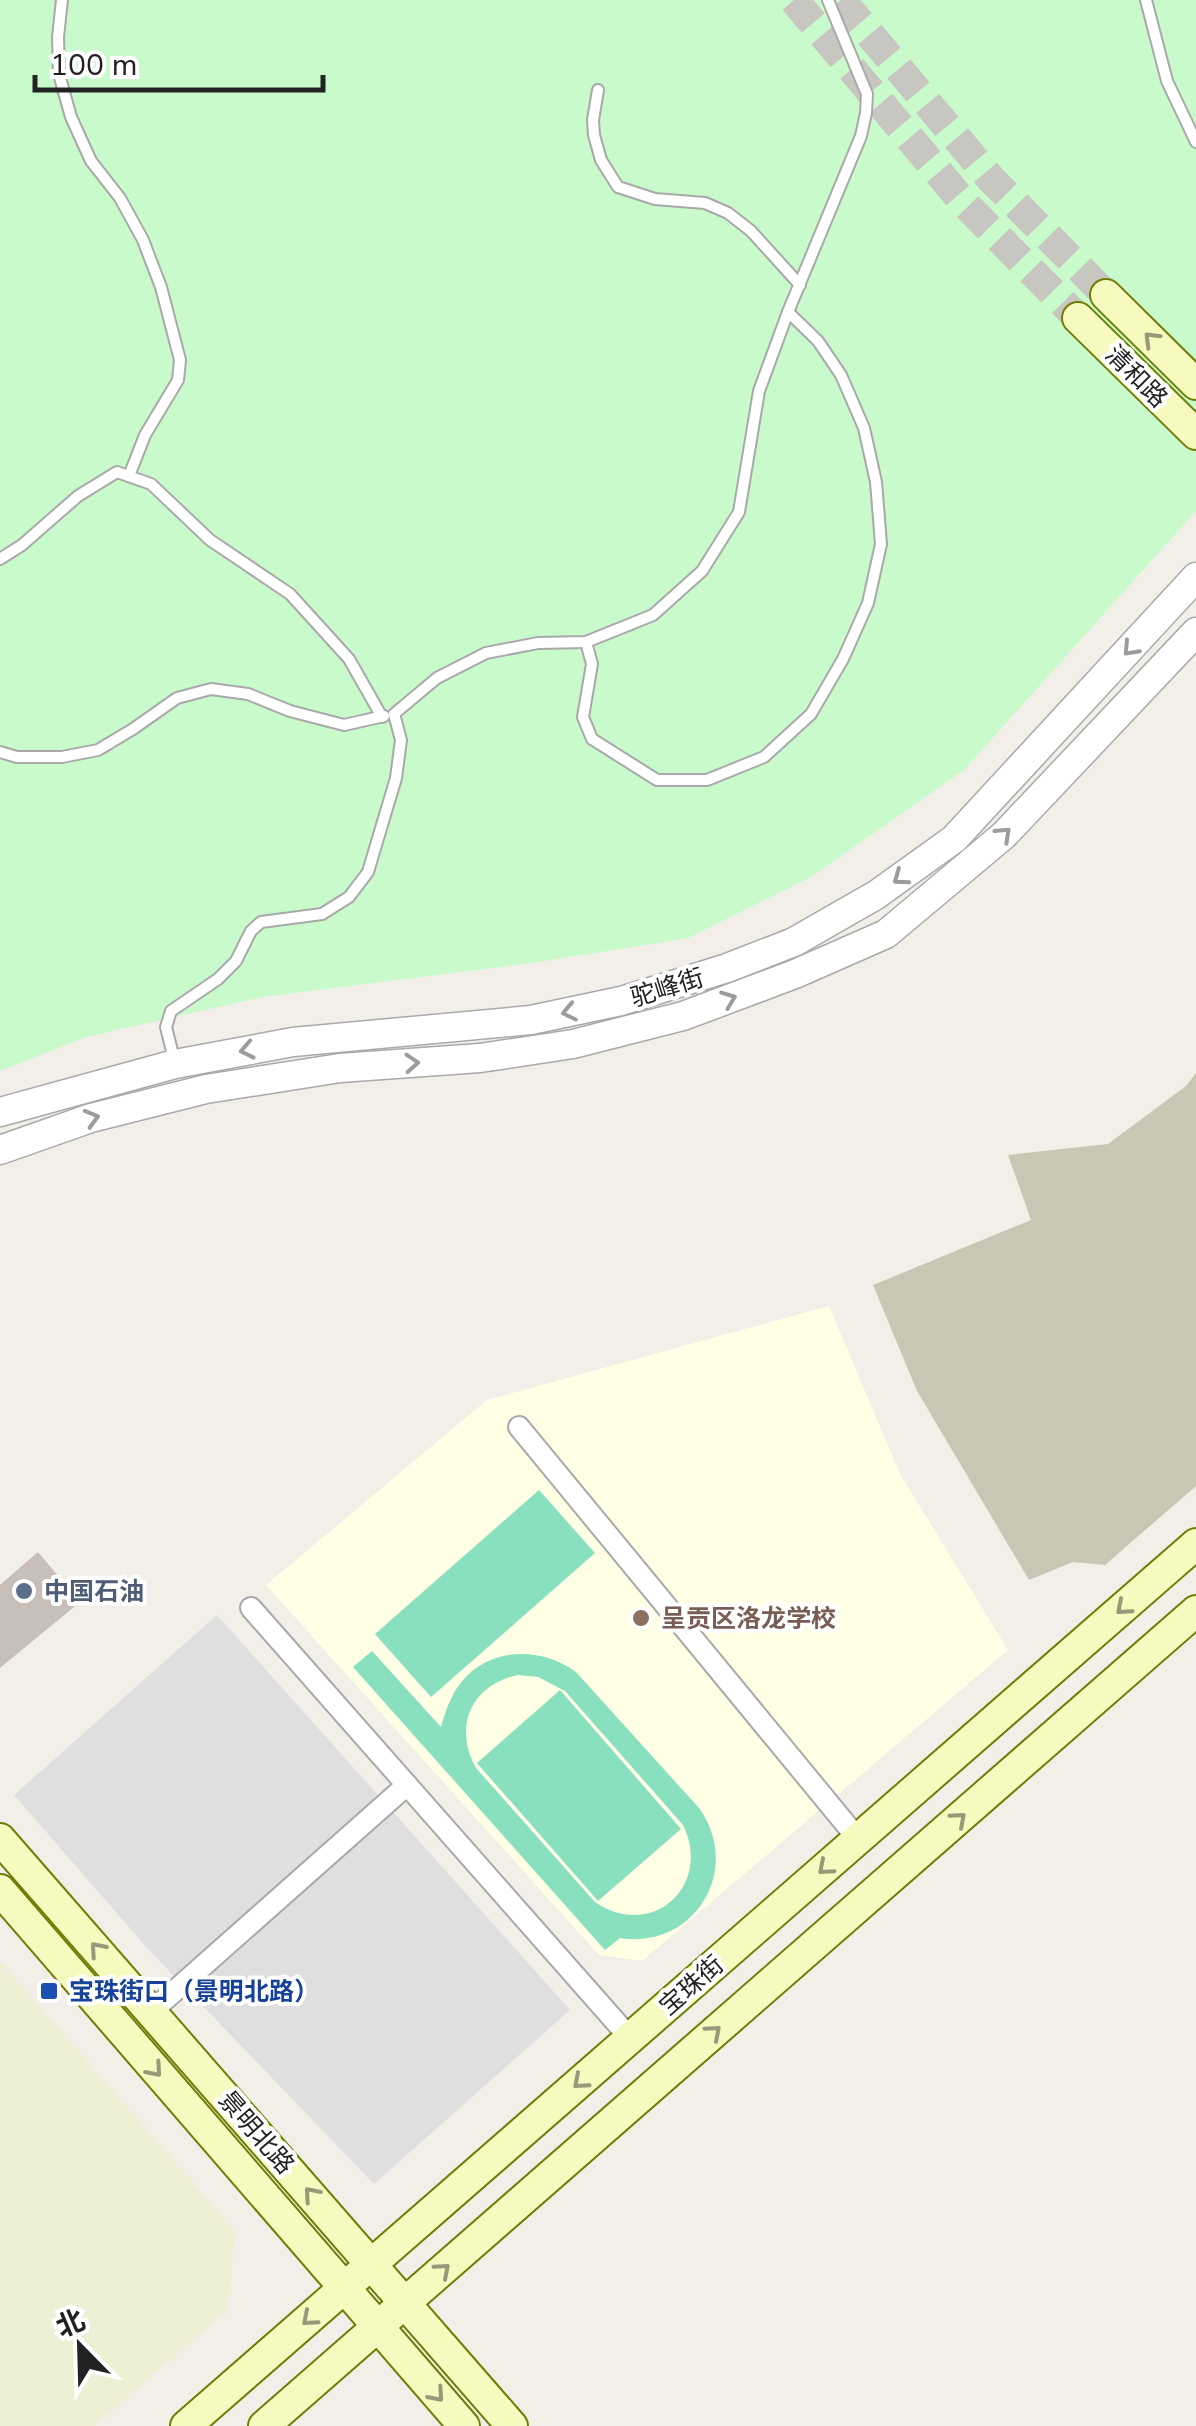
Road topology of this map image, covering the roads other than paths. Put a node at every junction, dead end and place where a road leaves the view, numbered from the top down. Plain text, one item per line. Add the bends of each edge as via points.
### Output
1 (62, 0) edge
2 (828, 0) edge
3 (1146, 0) edge
4 (598, 90) dead end
5 (1196, 142) edge
6 (800, 285) junction
7 (1106, 295) tunnel mouth
8 (788, 312) junction
9 (1078, 318) tunnel mouth
10 (1196, 384) edge
11 (1196, 434) edge
12 (129, 476) junction
13 (0, 559) edge
14 (1196, 578) edge
15 (1196, 632) edge
16 (586, 642) junction
17 (388, 715) junction
18 (0, 752) edge
19 (175, 1064) junction
20 (0, 1112) edge
21 (0, 1150) edge
22 (519, 1426) dead end
23 (1196, 1544) edge
24 (251, 1608) dead end
25 (1196, 1611) edge
26 (407, 1786) junction
27 (0, 1839) edge
28 (858, 1839) junction
29 (0, 1890) edge
30 (152, 2011) junction
31 (630, 2038) junction
32 (371, 2264) junction
33 (344, 2288) junction
34 (405, 2303) junction
35 (378, 2326) junction
36 (186, 2426) edge
37 (264, 2426) edge
38 (464, 2426) edge
39 (512, 2426) edge

1 - 12 lane via 60,74 72,117 90,162 143,240 180,360 178,380 144,435
2 - 6 lane via 868,94 861,136
3 - 5 lane via 1167,80
4 - 6 lane via 594,135 600,160 618,187 728,213
6 - 8 lane
10 -> 7 main road, 清和路
8 - 16 lane via 759,392 739,512 702,572 653,615
8 - 16 lane via 841,375 864,428 882,544 868,603 811,714 764,757 707,780 657,780 592,739 582,717 592,664
9 - 11 main road, 清和路
12 - 13 lane via 117,472 78,496
12 - 17 lane via 151,484 210,540 290,594 350,659
14 -> 19 street, 驼峰街 via 954,839 876,896 794,942 639,996 530,1020 293,1042
21 -> 15 street, 驼峰街 via 206,1089 573,1044 683,1016 850,950 886,934 1004,835
16 - 17 lane via 486,652
17 - 18 lane via 344,725 211,689 177,698 98,750 62,757
17 - 19 lane via 401,740 368,872 322,914 261,922 218,980 171,1010 166,1027
19 - 20 street, 驼峰街
22 - 28 street
23 -> 28 main road, 宝珠街
24 - 26 street
34 -> 25 main road, 宝珠街
26 - 30 street
26 - 31 street
30 -> 27 main road, 景明北路
28 -> 31 main road, 宝珠街
29 -> 33 main road, 景明北路
32 -> 30 main road, 景明北路
31 -> 32 main road, 宝珠街
32 - 33 main road, 宝珠街
32 - 34 main road, 景明北路
33 - 35 main road, 景明北路
33 -> 36 main road, 宝珠街
34 - 35 main road, 宝珠街
34 - 39 main road, 景明北路
35 - 37 main road, 宝珠街
35 -> 38 main road, 景明北路

